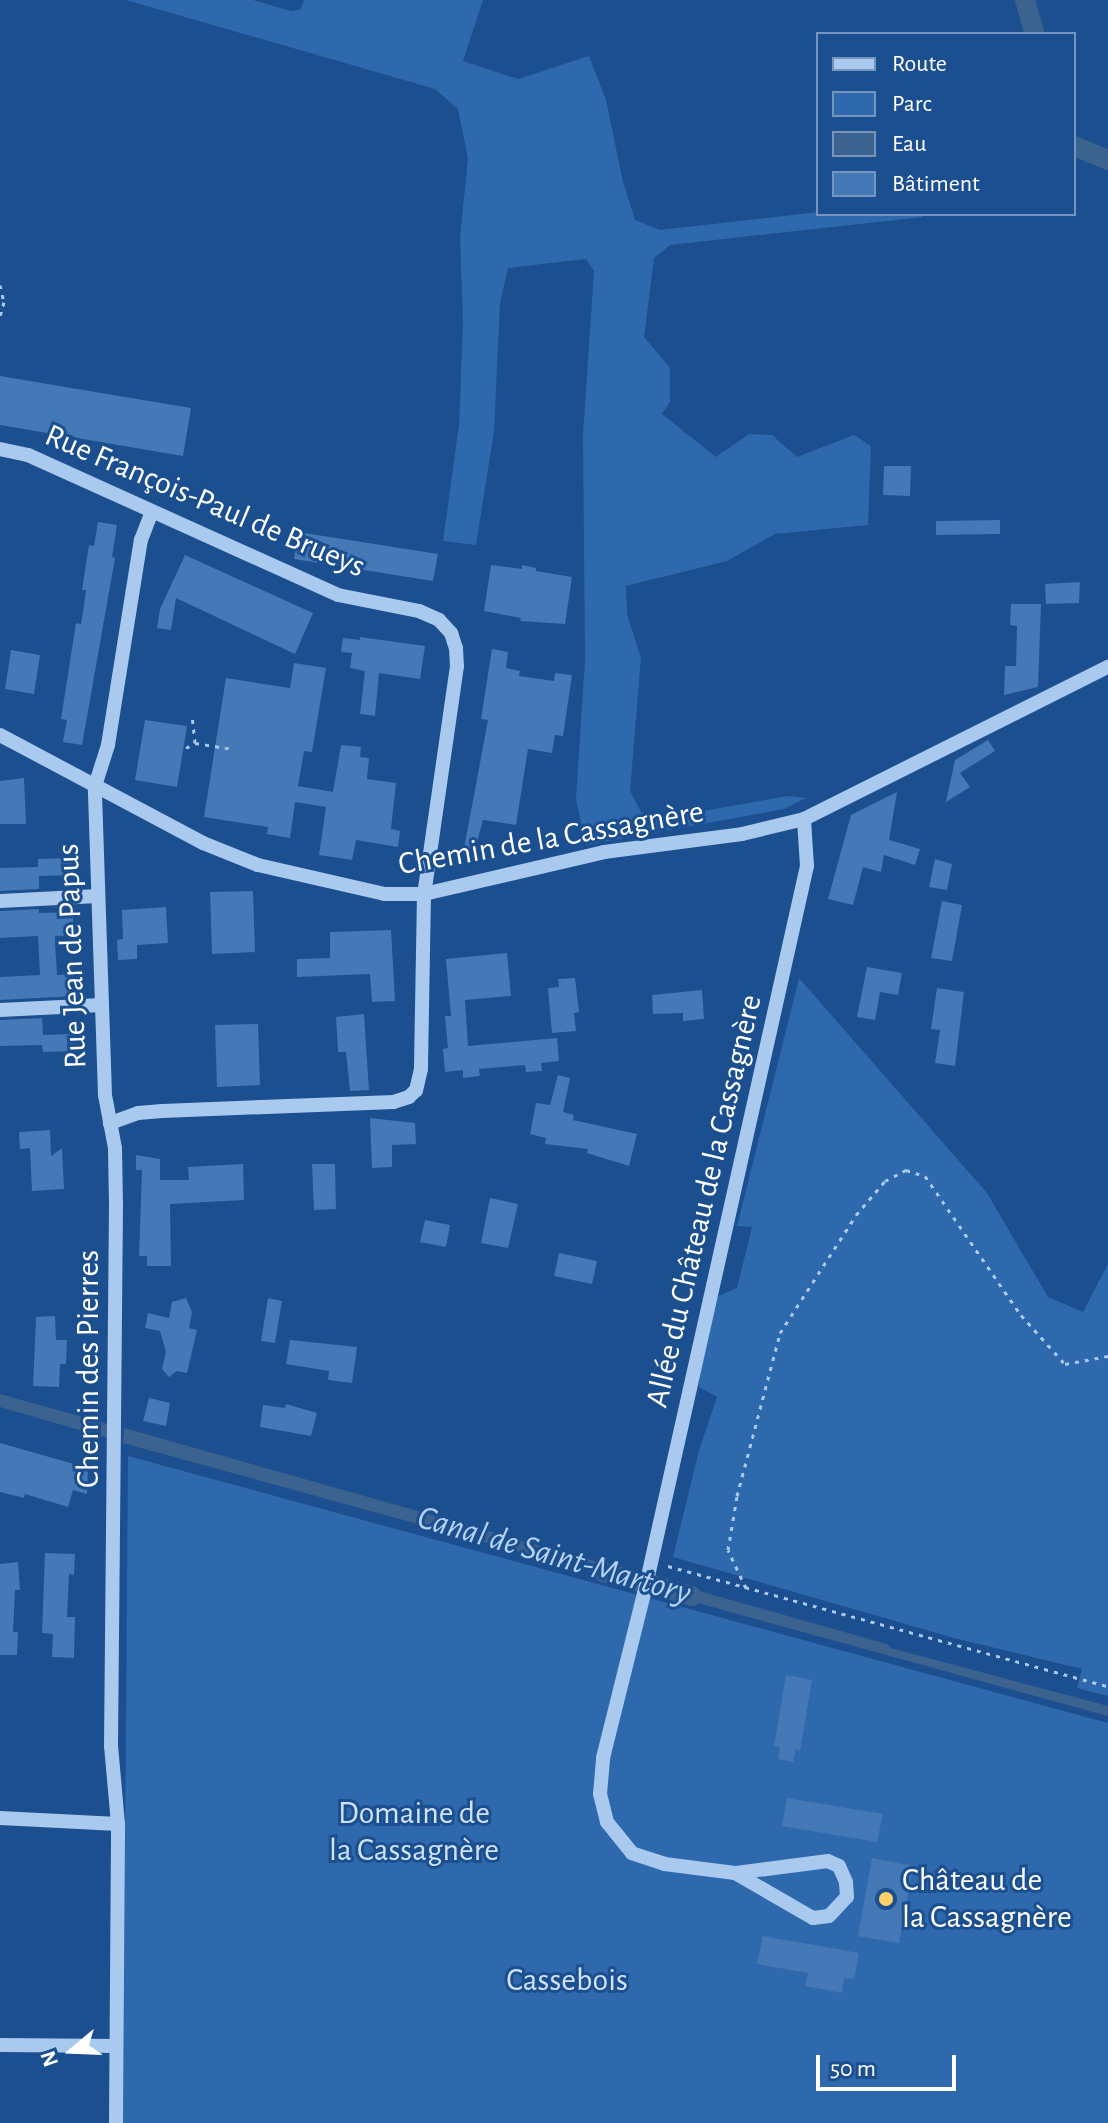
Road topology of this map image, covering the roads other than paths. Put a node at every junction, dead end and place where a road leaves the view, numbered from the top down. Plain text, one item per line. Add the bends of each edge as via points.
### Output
1 (0, 449) edge
2 (152, 512) junction
3 (1108, 667) edge
4 (0, 735) edge
5 (95, 786) junction
6 (804, 819) junction
7 (424, 894) junction
8 (98, 896) junction
9 (0, 901) edge
10 (102, 1005) junction
11 (0, 1010) edge
12 (110, 1123) junction
13 (0, 1818) edge
14 (118, 1824) junction
15 (735, 1873) junction
16 (0, 2045) edge
17 (116, 2046) junction
18 (116, 2123) edge

1 - 2 street, Rue François-Paul de Brueys via 28,455
2 - 5 street, Rue Jean de Papus via 141,540 108,745
2 - 7 street, Rue François-Paul de Brueys via 338,595 419,611 451,633 457,666
3 - 6 street, Chemin de la Cassagnère
4 - 5 street, Chemin de la Cassagnère
5 - 7 street, Chemin de la Cassagnère via 203,843 258,865 385,894
5 - 8 street, Rue Jean de Papus
6 - 7 street, Chemin de la Cassagnère via 742,834 604,852
6 - 15 street, Allée du Château de la Cassagnère via 807,866 603,1758 600,1794 607,1822 632,1853 665,1864
7 - 12 street via 421,1069 409,1097 307,1108 138,1113
8 - 9 street
8 - 10 street, Rue Jean de Papus
10 - 11 street
10 - 12 street, Rue Jean de Papus
12 - 14 street, Chemin des Pierres via 116,1205 111,1746
13 - 14 street
14 - 17 street, Chemin des Pierres
15 - 15 street via 828,1861 839,1866 847,1897 829,1916 813,1918
16 - 17 street
17 - 18 street, Chemin des Pierres

